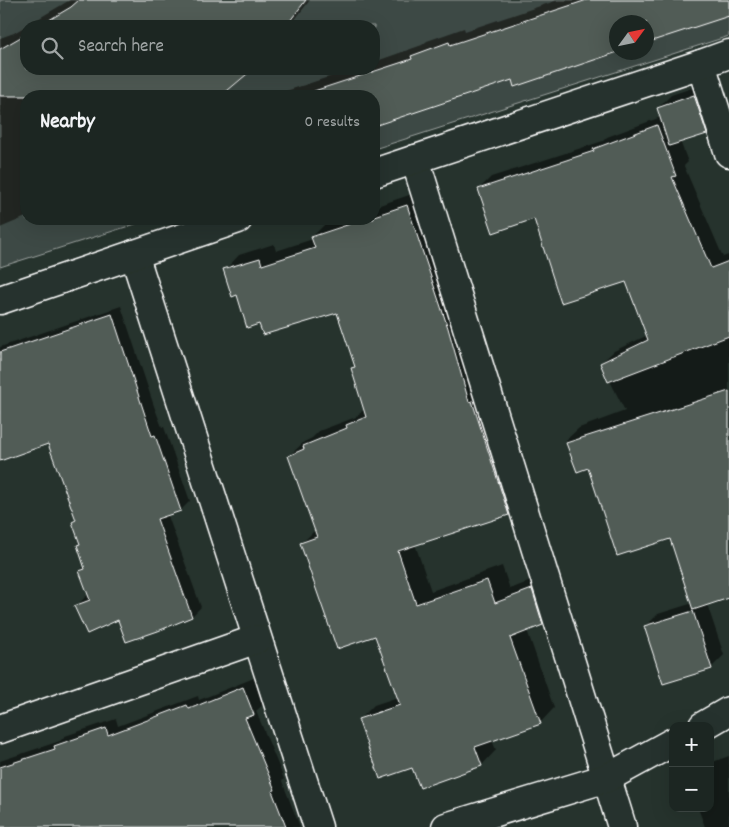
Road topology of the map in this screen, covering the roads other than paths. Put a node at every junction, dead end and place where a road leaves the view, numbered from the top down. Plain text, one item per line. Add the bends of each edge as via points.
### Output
1 (729, 54) edge
2 (701, 64) junction
3 (729, 153) edge
4 (415, 159) junction
5 (380, 171) edge
6 (220, 225) edge
7 (134, 254) junction
8 (0, 300) edge
9 (257, 639) junction
10 (729, 711) edge
11 (710, 722) edge
12 (0, 729) edge
13 (669, 744) edge
14 (607, 778) junction
15 (318, 827) edge
16 (446, 827) edge
17 (622, 827) edge

1 - 2 street
2 - 3 street
2 - 4 street
4 - 5 street
4 - 14 street
6 - 7 street
7 - 8 street
7 - 9 street
9 - 12 street
9 - 15 street
10 - 11 street
13 - 14 street
14 - 16 street
14 - 17 street

